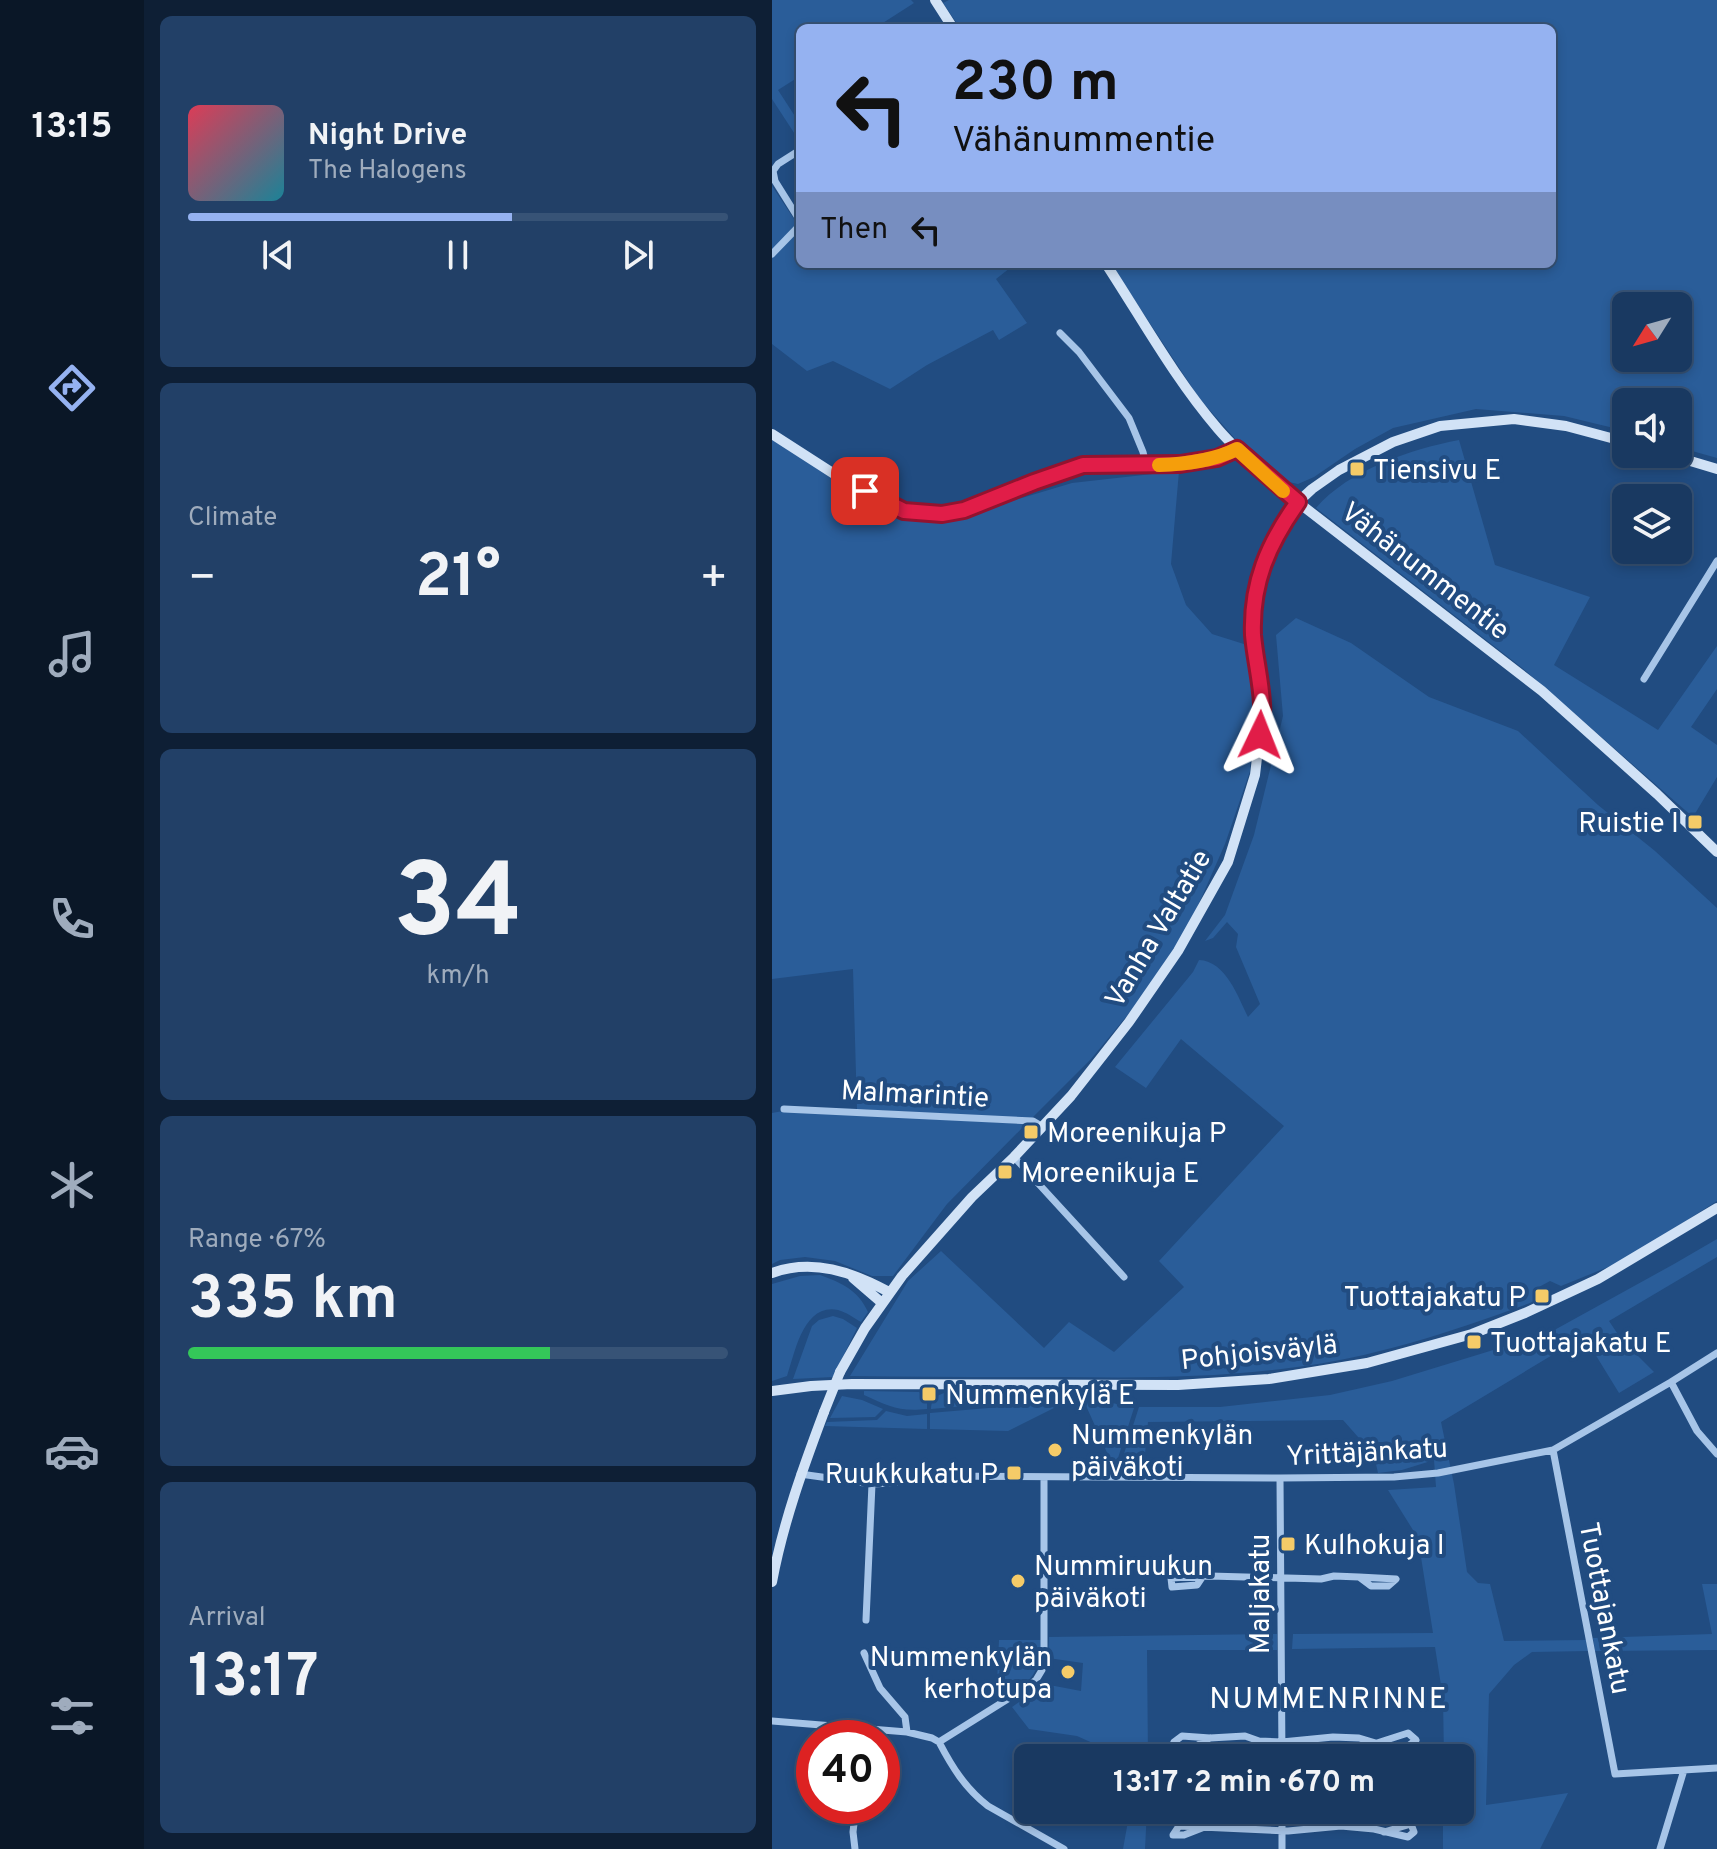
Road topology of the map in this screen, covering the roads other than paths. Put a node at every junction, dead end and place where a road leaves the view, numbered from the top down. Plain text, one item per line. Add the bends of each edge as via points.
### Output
1 (935, 0) edge
2 (950, 24) edge
3 (796, 153) edge
4 (796, 216) edge
5 (796, 227) edge
6 (772, 254) edge
7 (1109, 268) edge
8 (1060, 333) dead end
9 (772, 434) edge
10 (1612, 438) edge
11 (1237, 449) junction
12 (1692, 462) edge
13 (1146, 465) junction
14 (1717, 469) edge
15 (1298, 502) junction
16 (1717, 561) edge
17 (1644, 679) dead end
18 (1717, 852) edge
19 (784, 1109) dead end
20 (1043, 1127) junction
21 (1014, 1157) junction
22 (1717, 1208) edge
23 (837, 1270) junction
24 (772, 1273) edge
25 (1124, 1277) dead end
26 (889, 1292) junction
27 (882, 1303) junction
28 (1717, 1353) edge
29 (1671, 1382) junction
30 (772, 1391) edge
31 (1553, 1450) junction
32 (1717, 1454) edge
33 (800, 1474) junction
34 (1044, 1478) junction
35 (1280, 1478) junction
36 (872, 1484) junction
37 (1203, 1576) dead end
38 (1359, 1577) dead end
39 (1281, 1579) junction
40 (772, 1582) edge
41 (866, 1620) dead end
42 (864, 1653) dead end
43 (773, 1721) edge
44 (796, 1724) edge
45 (900, 1732) edge
46 (907, 1732) junction
47 (1210, 1738) dead end
48 (939, 1742) junction
49 (1282, 1742) junction
50 (1377, 1743) dead end
51 (1717, 1768) edge
52 (1684, 1770) junction
53 (854, 1824) edge
54 (1282, 1824) edge
55 (1202, 1828) dead end
56 (1282, 1830) junction
57 (1384, 1832) dead end
58 (855, 1849) edge
59 (1064, 1849) edge
60 (1282, 1849) edge
61 (1660, 1849) edge

1 - 2 street
3 - 4 street via 773,171
5 - 6 street
7 - 11 street, Vähänummentie via 1196,402
8 - 13 street via 1129,418
9 - 13 street via 845,481 904,511 925,514 964,510 1083,465
10 - 15 street, Vanha Valtatie via 1514,419 1440,426 1362,457
11 - 13 street via 1205,460
11 - 15 street, Vähänummentie
12 - 14 street
15 - 18 street, Vähänummentie via 1542,691
15 - 20 street, Vanha Valtatie via 1263,562 1254,600 1253,637 1263,706 1255,775 1228,862 1178,951 1129,1022
16 - 17 street
19 - 20 street, Malmarintie via 1033,1121
20 - 21 street, Vanha Valtatie
21 - 25 street
21 - 26 street, Vanha Valtatie
22 - 30 street, Pohjoisväylä via 1598,1279 1525,1313 1472,1334 1367,1363 1191,1385 852,1384
23 - 24 street via 807,1266
23 - 26 street
23 - 27 street
26 - 27 street, Vanha Valtatie
27 - 33 street, Vanha Valtatie, bridge via 840,1372
28 - 29 street, Yrittäjänkatu
29 - 31 street, Yrittäjänkatu
29 - 32 street via 1697,1431
31 - 35 street, Yrittäjänkatu via 1394,1477
31 - 52 street, Tuottajankatu via 1615,1774
33 - 36 street, Yrittäjänkatu
33 - 40 street, Vanha Valtatie
34 - 35 street, Yrittäjänkatu
34 - 36 street, Yrittäjänkatu via 930,1476
34 - 48 street via 1042,1670 1019,1692
35 - 39 street, Maljakatu
36 - 41 street
37 - 39 street
38 - 39 street
39 - 49 street, Maljakatu
42 - 46 street via 880,1688 905,1717
43 - 44 street
45 - 46 street
46 - 48 street
47 - 49 street
48 - 59 street via 976,1797
49 - 50 street via 1333,1737
51 - 52 street
52 - 61 street
53 - 58 street
54 - 56 street
55 - 56 street
56 - 57 street via 1341,1826
56 - 60 street

